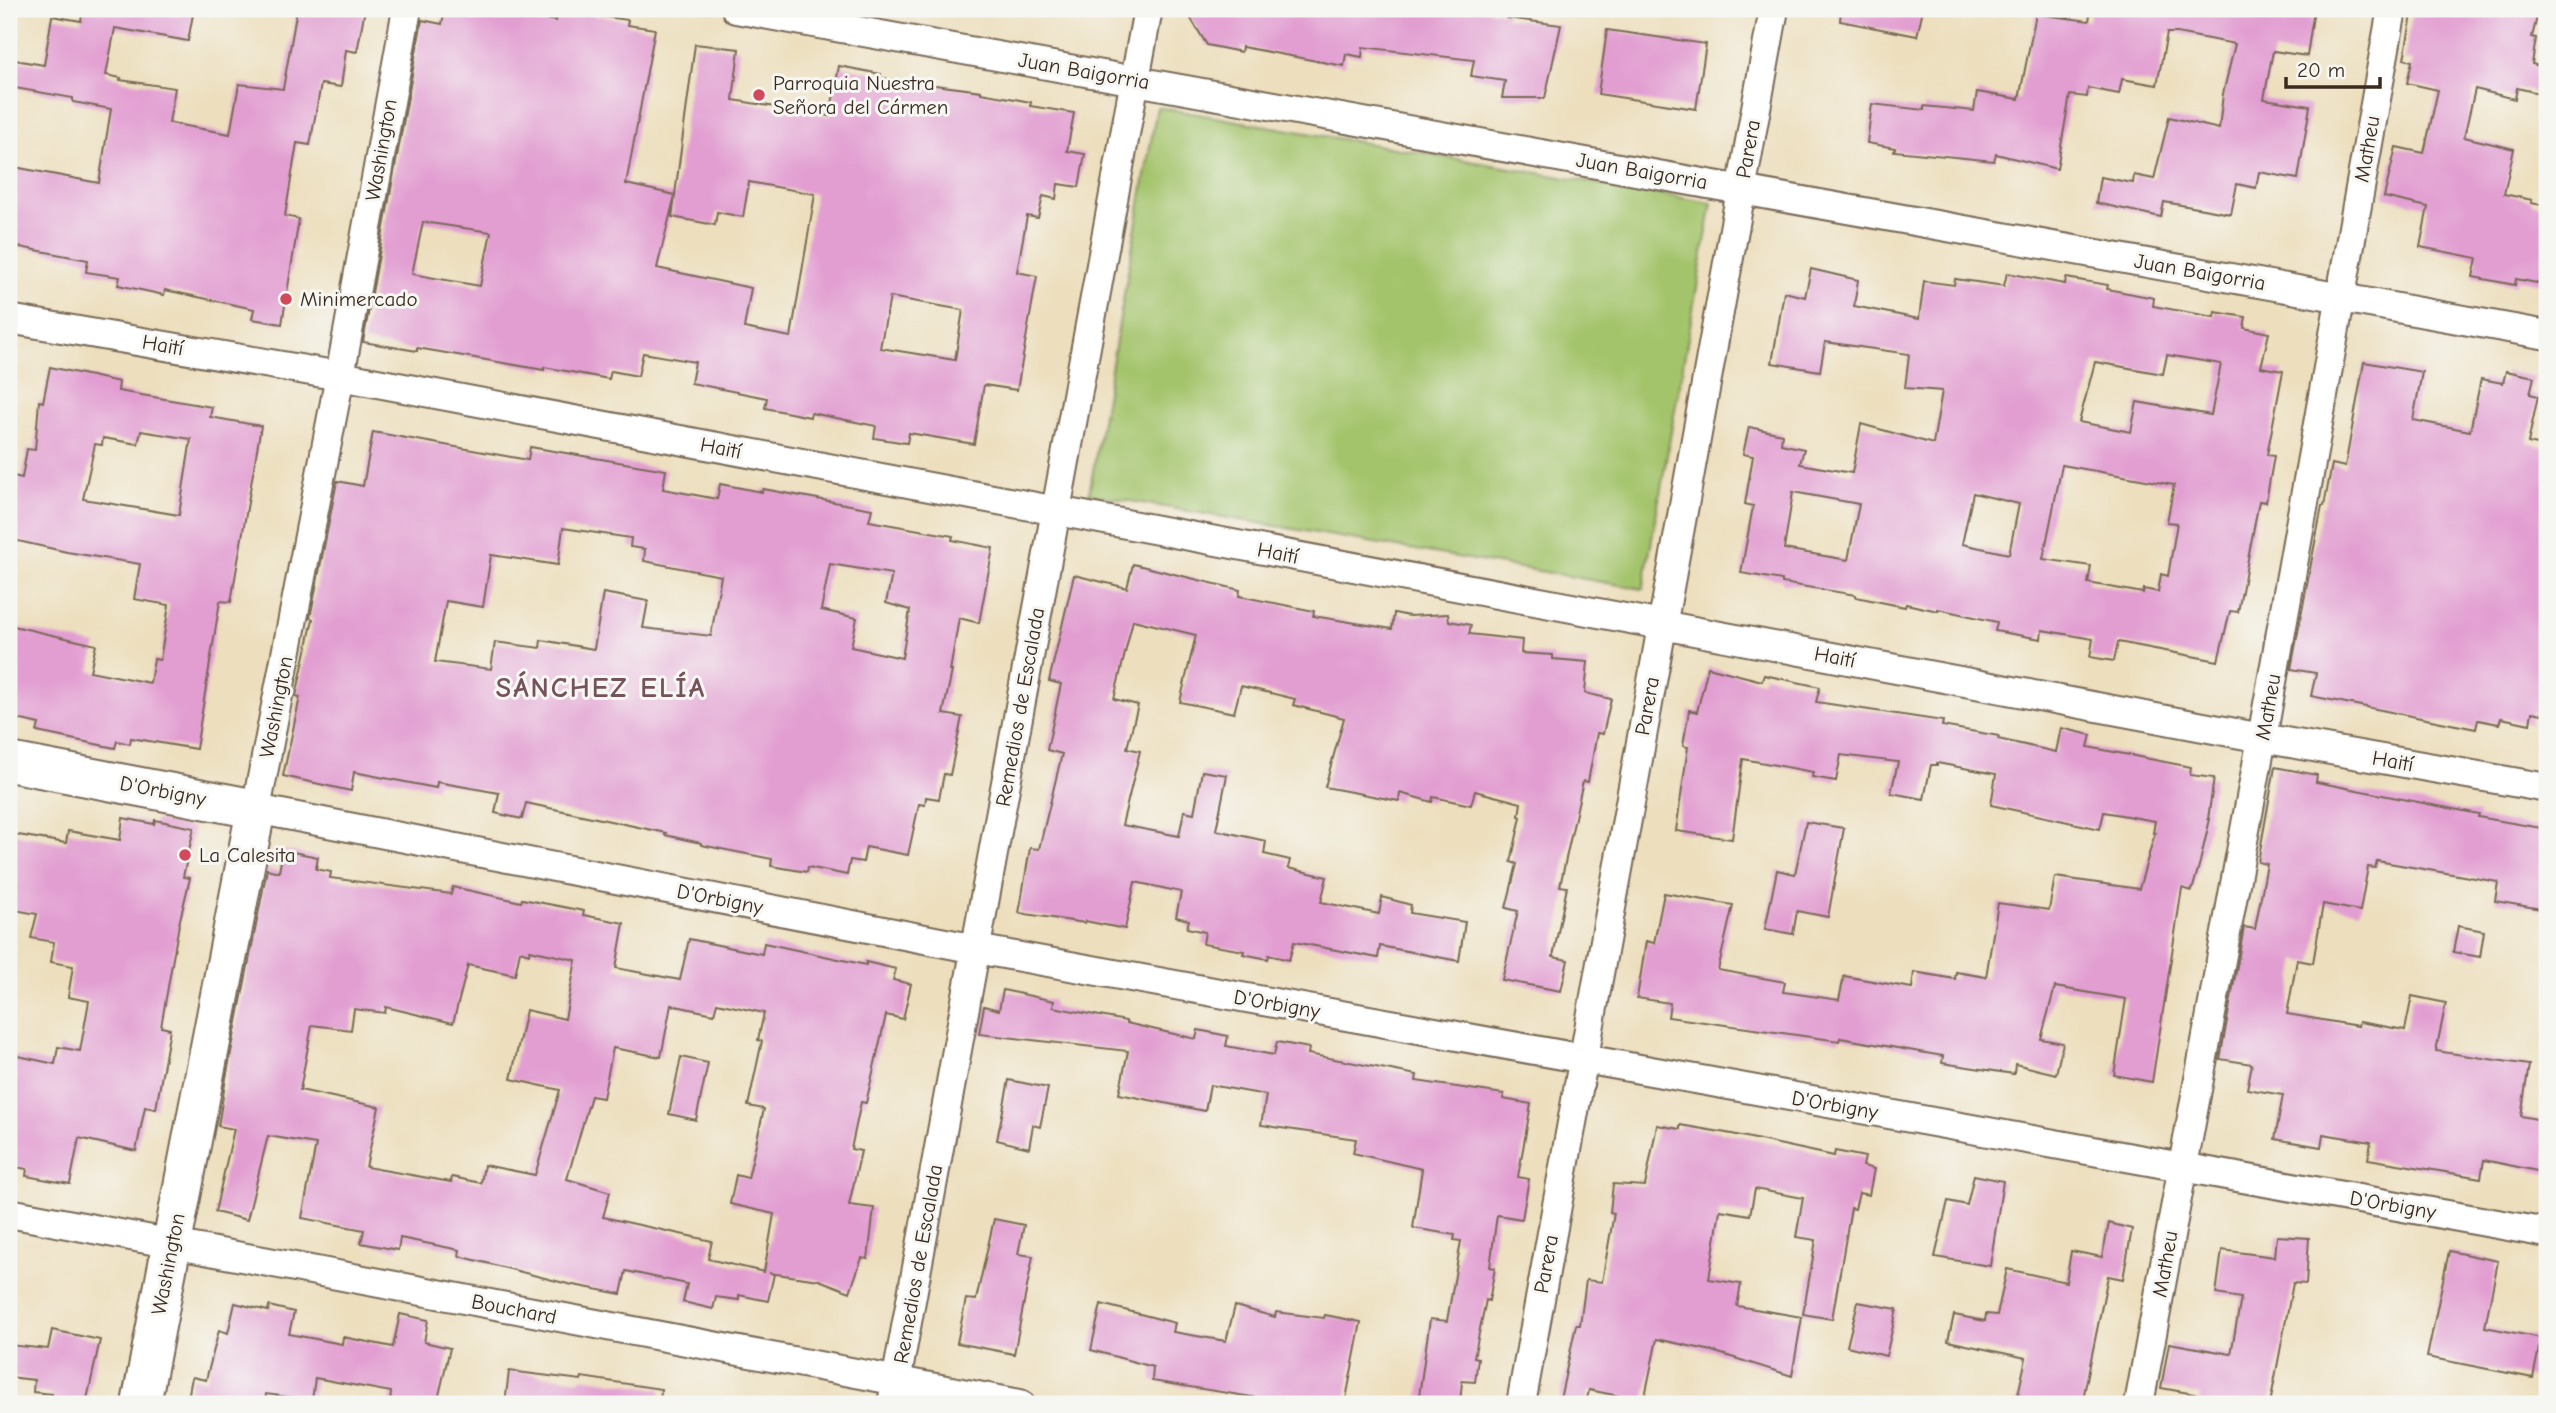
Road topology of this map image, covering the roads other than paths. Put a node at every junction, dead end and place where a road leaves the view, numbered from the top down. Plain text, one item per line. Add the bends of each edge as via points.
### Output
1 (407, 9) edge
2 (736, 9) edge
3 (1148, 9) edge
4 (1774, 9) edge
5 (2392, 9) edge
6 (1135, 80) junction
7 (1741, 188) junction
8 (2340, 297) junction
9 (9, 319) edge
10 (2547, 334) edge
11 (340, 376) junction
12 (1056, 511) junction
13 (1662, 625) junction
14 (2262, 738) junction
15 (9, 762) edge
16 (2547, 788) edge
17 (256, 809) junction
18 (976, 949) junction
19 (1583, 1059) junction
20 (2183, 1167) junction
21 (9, 1213) edge
22 (2547, 1233) edge
23 (172, 1244) junction
24 (894, 1393) edge
25 (141, 1404) edge
26 (1020, 1404) edge
27 (1521, 1404) edge
28 (2140, 1404) edge

1 - 11 street, Washington
2 - 6 street, Juan Baigorria
3 - 6 street, Remedios de Escalada
4 - 7 street, Parera
5 - 8 street, Matheu
6 - 7 street, Juan Baigorria
6 - 12 street, Remedios de Escalada
7 - 8 street, Juan Baigorria
7 - 13 street, Parera
8 - 10 street, Juan Baigorria
8 - 14 street, Matheu
9 - 11 street, Haití
11 - 12 street, Haití
11 - 17 street, Washington
12 - 13 street, Haití
12 - 18 street, Remedios de Escalada
13 - 14 street, Haití
13 - 19 street, Parera
14 - 16 street, Haití
14 - 20 street, Matheu
15 - 17 main road, D'Orbigny
17 - 18 street, D'Orbigny
17 - 23 main road, Washington
18 - 19 street, D'Orbigny
18 - 24 street, Remedios de Escalada
19 - 20 street, D'Orbigny
19 - 27 street, Parera
20 - 22 street, D'Orbigny
20 - 28 street, Matheu
21 - 23 street, Bouchard
23 - 24 street, Bouchard
23 - 25 main road, Washington
24 - 26 street, Bouchard

